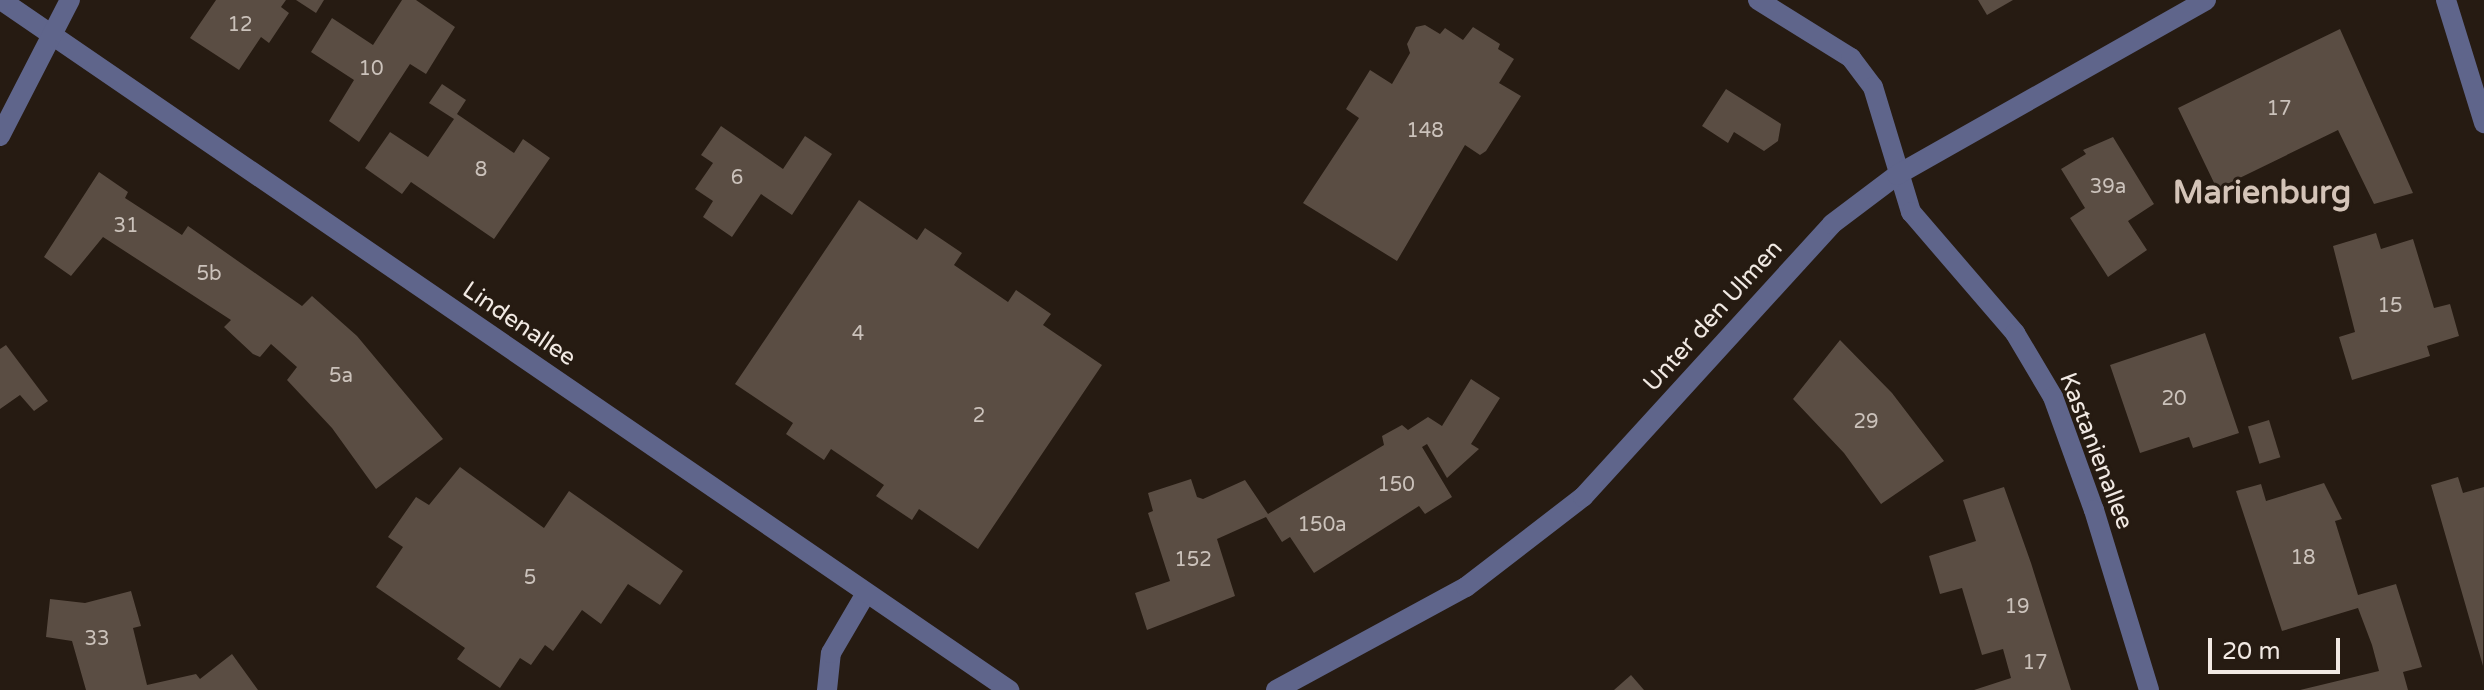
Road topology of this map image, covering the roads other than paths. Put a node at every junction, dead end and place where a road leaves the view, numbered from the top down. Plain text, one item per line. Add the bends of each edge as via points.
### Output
1 (1, 0) edge
2 (70, 0) edge
3 (1758, 0) edge
4 (2206, 0) edge
5 (2446, 0) edge
6 (52, 40) junction
7 (2484, 123) edge
8 (0, 136) edge
9 (1897, 175) junction
10 (866, 593) junction
11 (827, 690) edge
12 (1009, 690) edge
13 (1276, 690) edge
14 (2149, 690) edge

1 - 6 street, Lindenallee
2 - 6 street
3 - 9 street, Kastanienallee via 1851,58 1878,98
4 - 9 street, Unter den Ulmen
5 - 7 street
6 - 8 street
6 - 10 street, Lindenallee
9 - 13 street, Unter den Ulmen via 1832,224 1583,497 1466,587
9 - 14 street, Kastanienallee via 1911,212 2015,333 2053,397
10 - 11 street via 831,653
10 - 12 street, Lindenallee

